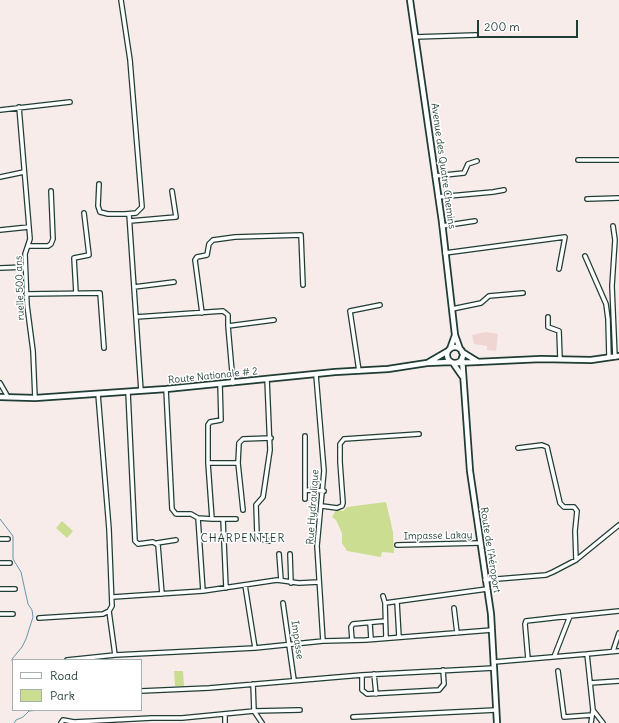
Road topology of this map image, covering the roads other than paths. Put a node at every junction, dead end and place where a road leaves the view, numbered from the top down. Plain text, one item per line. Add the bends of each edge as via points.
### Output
1 (121, 0) edge
2 (410, 0) edge
3 (476, 35) dead end
4 (415, 37) junction
5 (70, 102) dead end
6 (19, 107) junction
7 (0, 110) edge
8 (578, 160) dead end
9 (619, 160) edge
10 (477, 161) dead end
11 (24, 172) junction
12 (435, 176) junction
13 (0, 177) edge
14 (99, 184) dead end
15 (504, 190) dead end
16 (50, 191) dead end
17 (172, 191) dead end
18 (438, 197) junction
19 (619, 198) edge
20 (587, 200) dead end
21 (84, 213) dead end
22 (129, 214) junction
23 (130, 221) junction
24 (475, 221) dead end
25 (442, 226) junction
26 (613, 226) dead end
27 (29, 227) junction
28 (0, 230) edge
29 (29, 246) junction
30 (445, 253) junction
31 (586, 256) dead end
32 (25, 267) junction
33 (0, 268) edge
34 (559, 269) dead end
35 (174, 282) dead end
36 (303, 285) dead end
37 (134, 287) junction
38 (76, 293) junction
39 (523, 293) dead end
40 (26, 294) junction
41 (380, 305) dead end
42 (452, 309) junction
43 (202, 313) junction
44 (136, 317) junction
45 (548, 317) dead end
46 (274, 320) dead end
47 (228, 326) junction
48 (455, 335) junction
49 (104, 348) dead end
50 (449, 350) junction
51 (461, 350) junction
52 (617, 357) edge
53 (462, 358) junction
54 (609, 358) junction
55 (560, 359) junction
56 (427, 363) junction
57 (453, 363) junction
58 (463, 363) junction
59 (479, 363) junction
60 (359, 371) junction
61 (316, 375) junction
62 (267, 379) junction
63 (464, 380) junction
64 (0, 383) edge
65 (233, 383) junction
66 (220, 384) junction
67 (166, 389) junction
68 (141, 391) junction
69 (128, 392) junction
70 (98, 394) junction
71 (0, 397) edge
72 (8, 397) junction
73 (35, 398) junction
74 (419, 434) dead end
75 (305, 436) dead end
76 (271, 438) junction
77 (518, 448) dead end
78 (208, 463) junction
79 (238, 463) junction
80 (305, 490) junction
81 (324, 491) junction
82 (305, 499) dead end
83 (322, 506) junction
84 (243, 510) dead end
85 (198, 518) junction
86 (212, 519) junction
87 (223, 519) junction
88 (236, 519) dead end
89 (619, 525) edge
90 (0, 539) edge
91 (8, 539) dead end
92 (176, 540) dead end
93 (269, 541) dead end
94 (157, 543) junction
95 (480, 543) junction
96 (397, 545) dead end
97 (279, 554) dead end
98 (290, 554) dead end
99 (576, 560) junction
100 (0, 563) edge
101 (10, 563) dead end
102 (281, 580) junction
103 (485, 580) junction
104 (291, 582) junction
105 (318, 582) junction
106 (245, 585) junction
107 (226, 588) junction
108 (0, 589) edge
109 (14, 589) dead end
110 (487, 589) junction
111 (203, 591) junction
112 (162, 594) junction
113 (383, 596) dead end
114 (113, 597) junction
115 (397, 602) junction
116 (283, 603) dead end
117 (384, 604) junction
118 (454, 608) dead end
119 (109, 611) junction
120 (619, 611) edge
121 (0, 614) edge
122 (13, 614) dead end
123 (570, 616) junction
124 (39, 618) dead end
125 (385, 621) junction
126 (370, 622) junction
127 (492, 630) junction
128 (457, 633) junction
129 (619, 633) edge
130 (400, 637) junction
131 (386, 638) junction
132 (371, 639) junction
133 (352, 640) junction
134 (323, 641) junction
135 (290, 644) junction
136 (255, 648) junction
137 (613, 651) junction
138 (619, 651) edge
139 (587, 654) junction
140 (115, 655) junction
141 (554, 657) junction
142 (77, 659) edge
143 (528, 659) junction
144 (494, 662) junction
145 (494, 668) junction
146 (443, 670) junction
147 (558, 671) dead end
148 (362, 674) junction
149 (374, 674) junction
150 (294, 680) junction
151 (619, 682) edge
152 (590, 683) junction
153 (254, 684) junction
154 (142, 692) edge
155 (376, 694) junction
156 (300, 710) dead end
157 (496, 710) junction
158 (593, 710) junction
159 (254, 711) junction
160 (225, 714) junction
161 (592, 714) junction
162 (353, 717) dead end
163 (182, 718) junction
164 (61, 723) edge
165 (183, 723) edge
166 (225, 723) edge
167 (262, 723) edge
168 (497, 723) edge
169 (591, 723) edge
170 (603, 723) edge

1 - 22 street via 131,67 142,207 136,213
2 - 4 main road, Avenue des Quatre Chemins
3 - 4 street
4 - 12 main road, Avenue des Quatre Chemins
5 - 6 street
6 - 7 street
6 - 11 street, ruelle 500 ans
8 - 9 street
10 - 12 street via 468,164 464,173
11 - 13 street
11 - 27 street, ruelle 500 ans
12 - 18 main road, Avenue des Quatre Chemins
14 - 22 street via 100,212
15 - 18 street
16 - 29 street via 53,239 48,246
17 - 23 street via 176,217
18 - 25 main road, Avenue des Quatre Chemins
19 - 20 street
21 - 38 street via 89,255 74,258
22 - 23 street
23 - 37 street
24 - 25 street
25 - 30 main road, Avenue des Quatre Chemins
26 - 52 street via 615,240 611,280
27 - 28 street
27 - 29 street, ruelle 500 ans
29 - 32 street, ruelle 500 ans via 25,254
30 - 34 street via 565,237
30 - 42 main road, Avenue des Quatre Chemins
31 - 54 street via 606,304
32 - 33 street
32 - 40 street, ruelle 500 ans
35 - 37 street
36 - 43 street via 301,235 213,240 209,244 207,255 195,260
37 - 44 street
38 - 40 street
38 - 49 street via 100,293
39 - 42 street via 489,296 481,303
40 - 73 street, ruelle 500 ans via 33,351
41 - 60 street via 350,311
42 - 48 main road, Avenue des Quatre Chemins
43 - 44 street
43 - 47 street via 225,312 228,315
44 - 68 street
45 - 55 street via 548,327 559,331
46 - 47 street
47 - 65 street
48 - 50 main road, Avenue des Quatre Chemins
48 - 51 main road, Avenue des Quatre Chemins
50 - 51 main road
50 - 56 main road, Route Nationale # 2
50 - 57 main road via 447,356
51 - 53 main road
51 - 59 main road
52 - 54 main road, Route Nationale # 2
53 - 57 main road
53 - 58 main road, Route de l’Aéroport
54 - 55 main road, Route Nationale # 2
55 - 59 main road, Route Nationale # 2
56 - 57 main road, Route Nationale # 2
56 - 60 main road, Route Nationale # 2
57 - 58 main road, Route Nationale # 2
57 - 63 main road, Route de l’Aéroport
58 - 59 main road, Route Nationale # 2
58 - 63 main road, Route de l’Aéroport
60 - 61 main road, Route Nationale # 2
61 - 62 main road, Route Nationale # 2
61 - 81 street, Rue Hydraulique
62 - 65 main road, Route Nationale # 2
62 - 76 street
63 - 95 main road, Route de l’Aéroport via 470,471
64 - 72 street
65 - 66 main road, Route Nationale # 2
66 - 67 main road, Route Nationale # 2
66 - 78 street via 221,418 220,421 210,422 208,425
67 - 68 main road, Route Nationale # 2
67 - 85 street via 172,509 176,514 191,514
68 - 69 main road, Route Nationale # 2
69 - 70 main road, Route Nationale # 2
69 - 94 street via 135,541 140,544
70 - 73 main road, Route Nationale # 2
70 - 114 street
71 - 72 main road, Route Nationale # 2
72 - 73 main road, Route Nationale # 2
74 - 83 street via 344,439 340,444 343,503 338,508
75 - 80 street
76 - 79 street via 241,440 238,444
76 - 93 street via 263,497 256,505 257,534 261,539
77 - 99 street via 542,445 547,447 560,503 564,507 574,507 577,511
78 - 79 street
78 - 86 street
79 - 84 street
80 - 81 street
80 - 82 street
81 - 83 street, Rue Hydraulique
83 - 105 street, Rue Hydraulique via 318,530
85 - 86 street
85 - 111 street
86 - 87 street
87 - 88 street
87 - 107 street
89 - 99 street
90 - 91 street
92 - 94 street
94 - 112 street
95 - 96 street, Impasse Lakay
95 - 103 main road, Route de l’Aéroport
97 - 102 street
98 - 104 street
99 - 103 street via 546,575
100 - 101 street
102 - 104 street
102 - 106 street
103 - 110 main road, Route de l’Aéroport
104 - 105 street
105 - 134 street, Rue Hydraulique
106 - 107 street
106 - 136 street
107 - 111 street
108 - 109 street
110 - 115 street
110 - 127 main road, Route de l’Aéroport
111 - 112 street
112 - 114 street
113 - 117 street
114 - 119 street
115 - 117 street
115 - 130 street
116 - 135 street, Impasse
117 - 125 street
118 - 128 street
119 - 124 street via 66,618
119 - 140 street
120 - 123 street
121 - 122 street
123 - 141 street
123 - 143 street via 526,621
125 - 126 street
125 - 131 street
126 - 132 street
126 - 133 street via 353,624
127 - 128 street
127 - 144 main road, Route de l’Aéroport
128 - 130 street
129 - 137 street
130 - 131 street
131 - 132 street
132 - 133 street
133 - 134 street
134 - 135 street
135 - 136 street
135 - 150 street, Impasse
136 - 140 street
137 - 138 street
137 - 139 street
139 - 141 street
139 - 152 street
140 - 142 street
141 - 143 street
143 - 144 street
144 - 145 main road, Route de l’Aéroport
145 - 146 street
145 - 157 main road, Route de l’Aéroport
146 - 149 street
146 - 155 street via 444,684 439,690
147 - 161 street via 564,717
148 - 149 street
148 - 150 street
148 - 155 street via 363,692
149 - 155 street
150 - 153 street
151 - 152 street
152 - 158 street
153 - 154 street
153 - 159 street
156 - 159 street
157 - 162 street
157 - 168 main road, Route de l’Aéroport
158 - 161 street
158 - 170 street
159 - 160 street
159 - 167 street
160 - 163 street
160 - 166 street
161 - 169 street
163 - 164 street via 74,722 63,720
163 - 165 street

